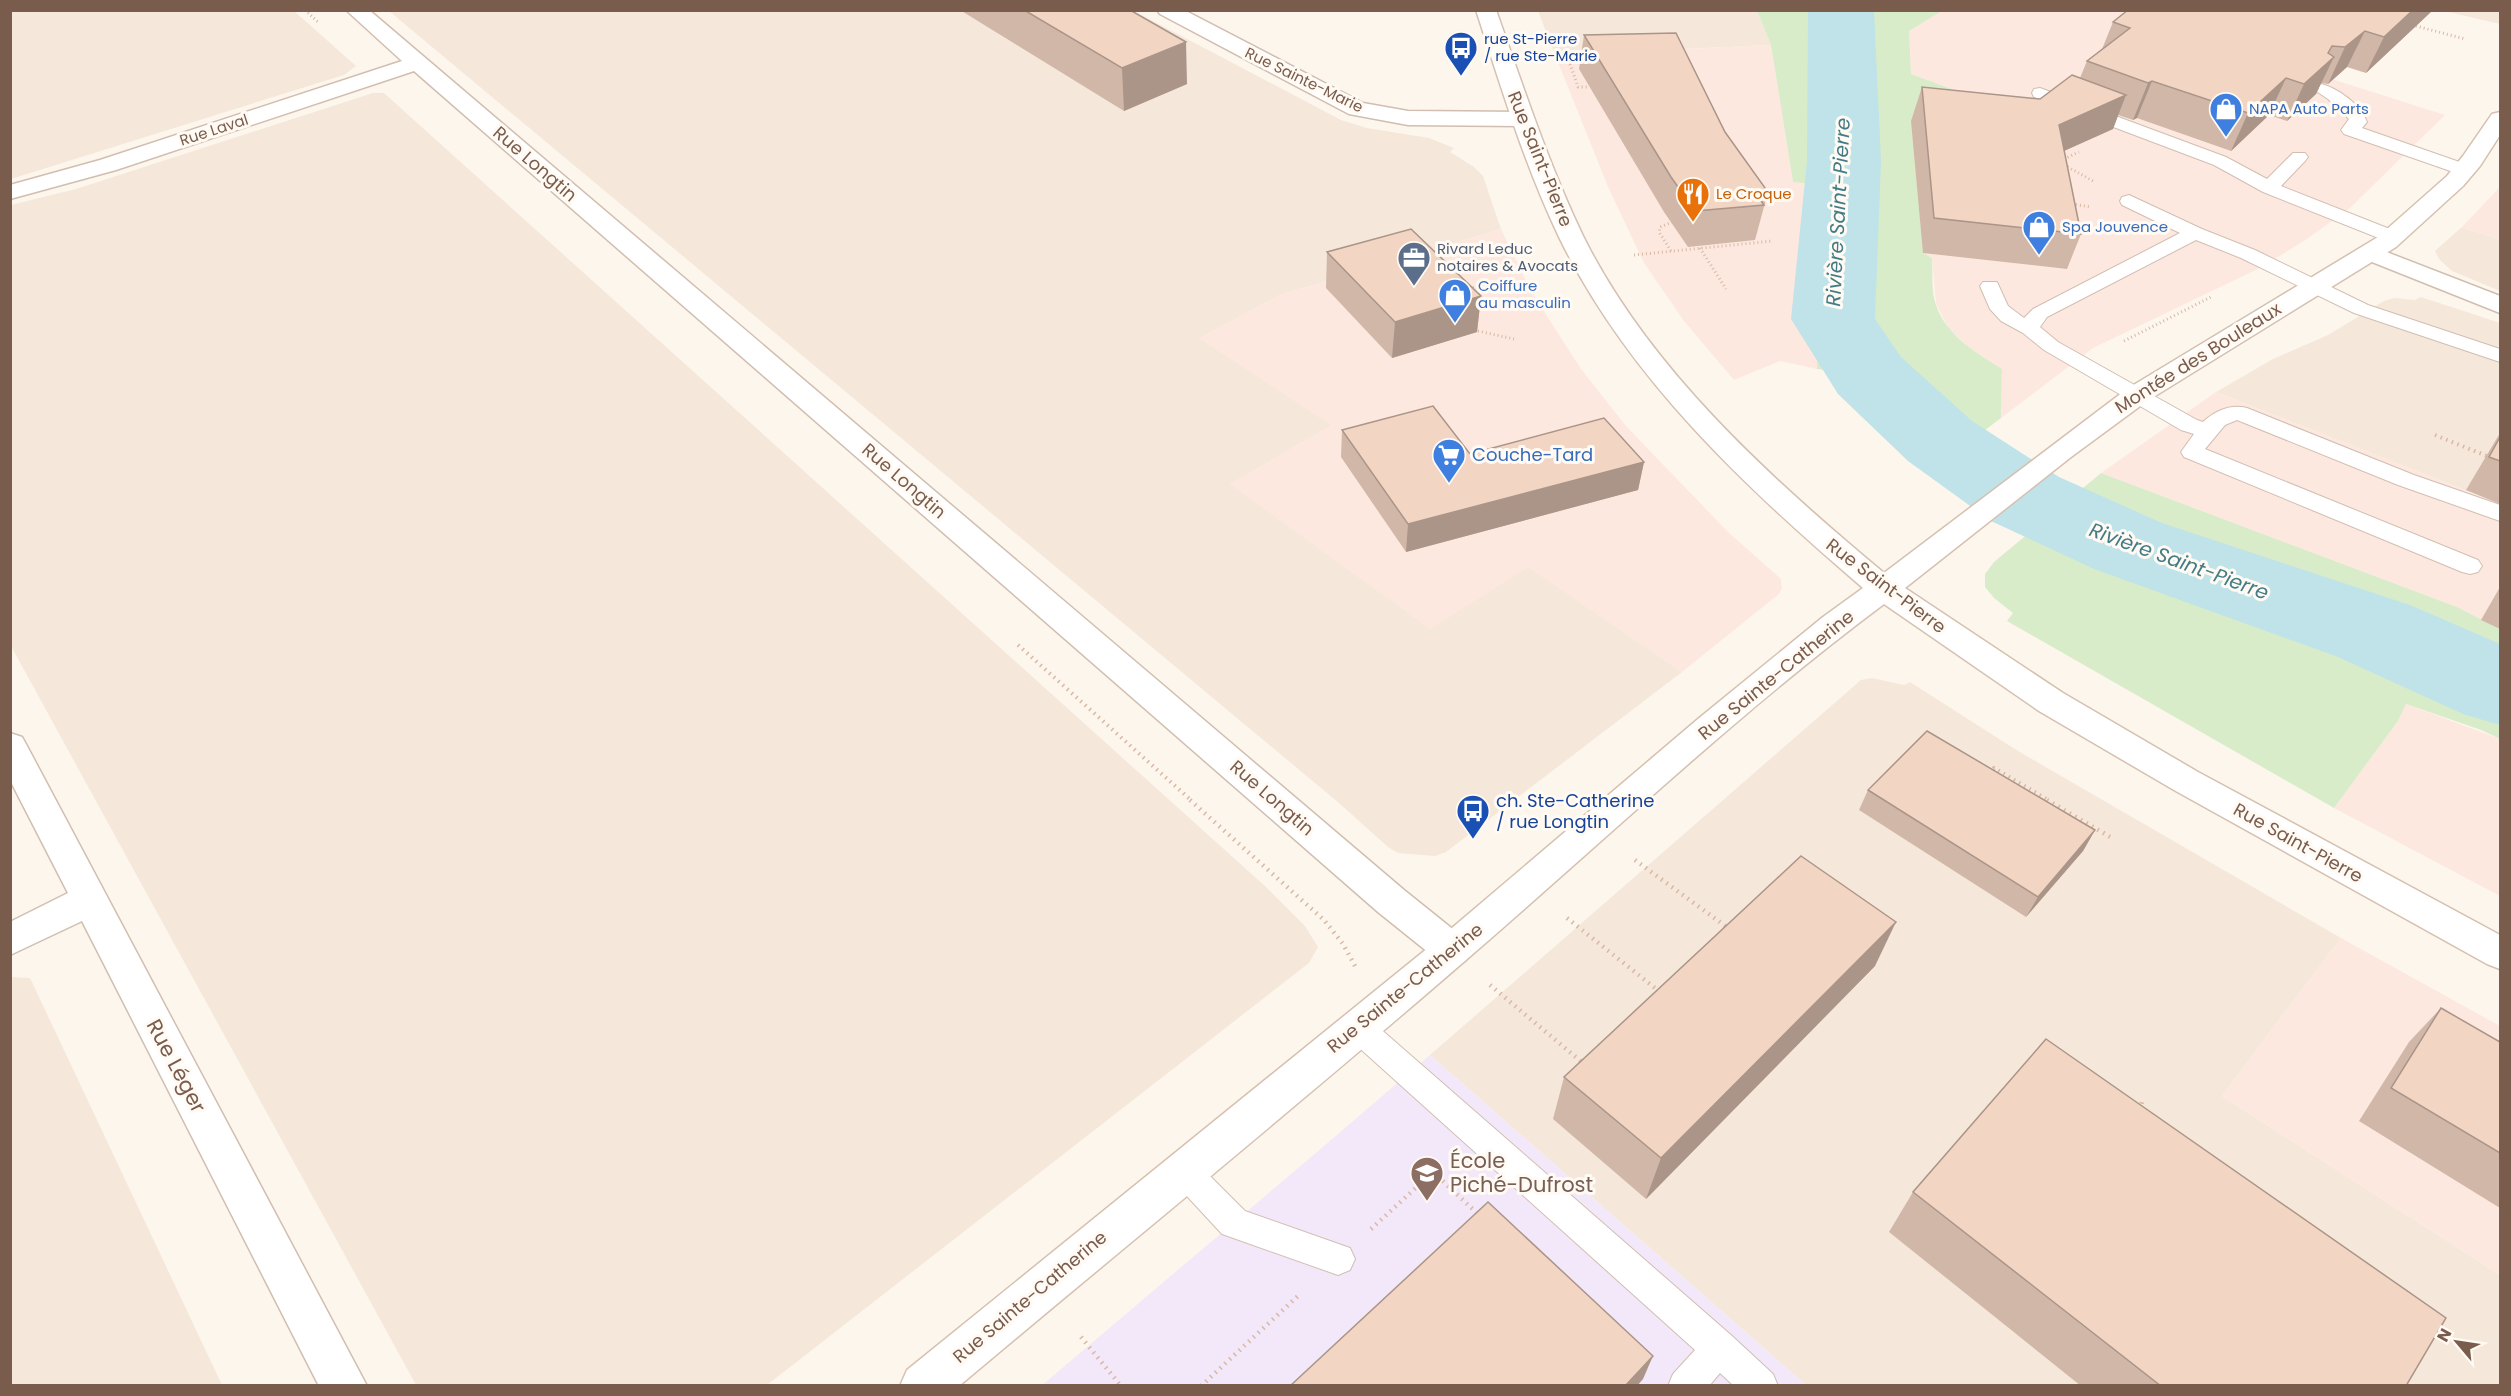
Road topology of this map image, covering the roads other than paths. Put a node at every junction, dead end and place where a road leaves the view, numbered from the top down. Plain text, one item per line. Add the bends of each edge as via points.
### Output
1 (356, 10) edge
2 (1167, 10) edge
3 (1486, 10) edge
4 (417, 63) junction
5 (2321, 89) edge
6 (2040, 93) dead end
7 (1522, 119) junction
8 (2500, 119) edge
9 (2299, 158) dead end
10 (2464, 170) junction
11 (2269, 188) junction
12 (10, 192) edge
13 (2129, 201) dead end
14 (2195, 233) junction
15 (2392, 237) junction
16 (2371, 253) junction
17 (1990, 286) dead end
18 (2315, 287) junction
19 (2500, 305) edge
20 (2030, 329) junction
21 (2500, 356) edge
22 (2137, 395) junction
23 (2208, 432) junction
24 (2500, 513) edge
25 (2470, 566) dead end
26 (1884, 588) junction
27 (10, 746) edge
28 (89, 900) junction
29 (10, 940) edge
30 (1452, 950) junction
31 (2500, 953) edge
32 (1357, 1027) junction
33 (1183, 1170) junction
34 (1338, 1260) dead end
35 (1720, 1348) junction
36 (344, 1386) edge
37 (923, 1386) edge
38 (1685, 1386) edge
39 (1761, 1386) edge

1 - 4 street, Rue Longtin
2 - 7 street, Rue Sainte-Marie via 1357,109 1408,118
3 - 7 street, Rue Saint-Pierre
4 - 12 street, Rue Laval via 108,165
4 - 30 street, Rue Longtin
5 - 10 lane via 2334,95 2357,118 2350,130
6 - 11 lane via 2220,161
7 - 26 street, Rue Saint-Pierre via 1571,236 1648,359 1763,482 1837,552
8 - 10 street, Montée des Bouleaux
9 - 11 lane
10 - 15 street, Montée des Bouleaux via 2419,216
11 - 15 lane
13 - 14 lane
14 - 18 lane
14 - 20 lane via 2040,313
15 - 16 street, Montée des Bouleaux
16 - 18 street, Montée des Bouleaux
16 - 19 street
17 - 20 lane via 1996,306
18 - 21 lane via 2361,309
18 - 22 street, Montée des Bouleaux
20 - 22 lane via 2051,346
22 - 23 lane
22 - 26 street, Montée des Bouleaux
23 - 24 lane via 2220,417 2229,413 2246,415 2406,480
23 - 25 lane via 2192,452
26 - 30 street, Rue Sainte-Catherine via 1727,714
26 - 31 street, Rue Saint-Pierre via 2002,670 2095,728
27 - 28 street, Rue Léger
28 - 29 street
28 - 36 street, Rue Léger
30 - 32 street, Rue Sainte-Catherine
32 - 33 street, Rue Sainte-Catherine
32 - 35 lane
33 - 34 lane via 1234,1223
33 - 37 street, Rue Sainte-Catherine
35 - 38 lane
35 - 39 lane

